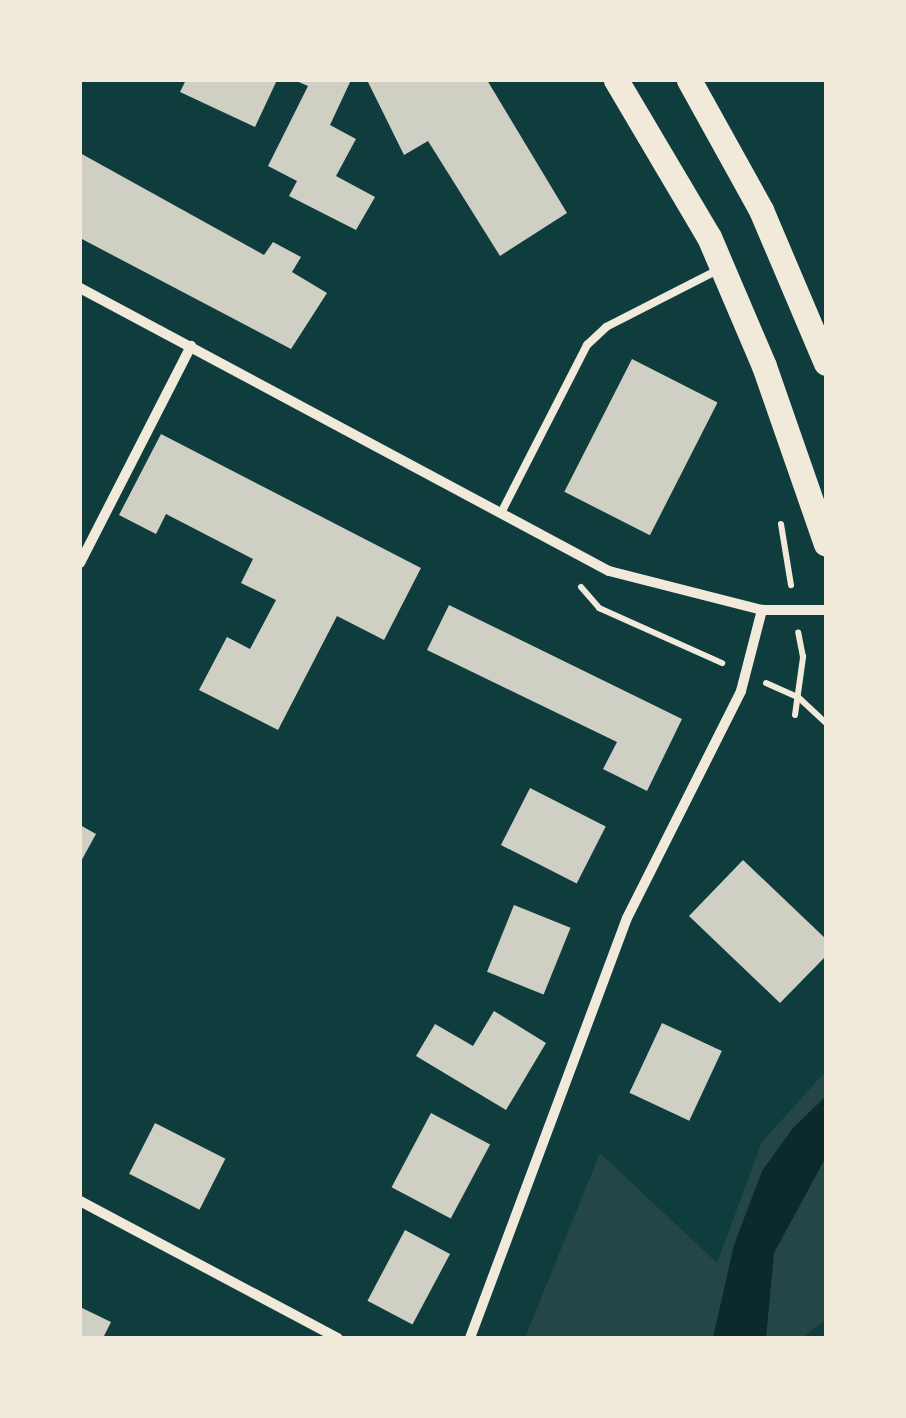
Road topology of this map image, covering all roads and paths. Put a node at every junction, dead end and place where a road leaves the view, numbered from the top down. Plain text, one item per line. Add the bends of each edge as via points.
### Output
1 (616, 80) edge
2 (689, 80) edge
3 (722, 268) junction
4 (80, 288) edge
5 (191, 346) junction
6 (826, 363) edge
7 (501, 513) junction
8 (826, 544) edge
9 (570, 550) junction
10 (80, 563) edge
11 (793, 599) dead end
12 (821, 609) edge
13 (762, 610) junction
14 (798, 626) dead end
15 (747, 675) junction
16 (798, 697) junction
17 (795, 715) dead end
18 (826, 723) edge
19 (80, 1201) edge
20 (338, 1338) edge
21 (470, 1338) edge

1 - 3 main road
2 - 6 main road via 761,210
3 - 7 lane via 606,327 588,345
3 - 8 main road
4 - 5 street
5 - 7 street
5 - 10 street
7 - 9 street
9 - 13 street via 609,570
9 - 15 path via 577,583 599,608
11 - 12 path via 778,508
12 - 13 street
13 - 15 street
14 - 16 path
15 - 16 path
15 - 21 street via 627,918
16 - 17 path
16 - 18 path
19 - 20 street

